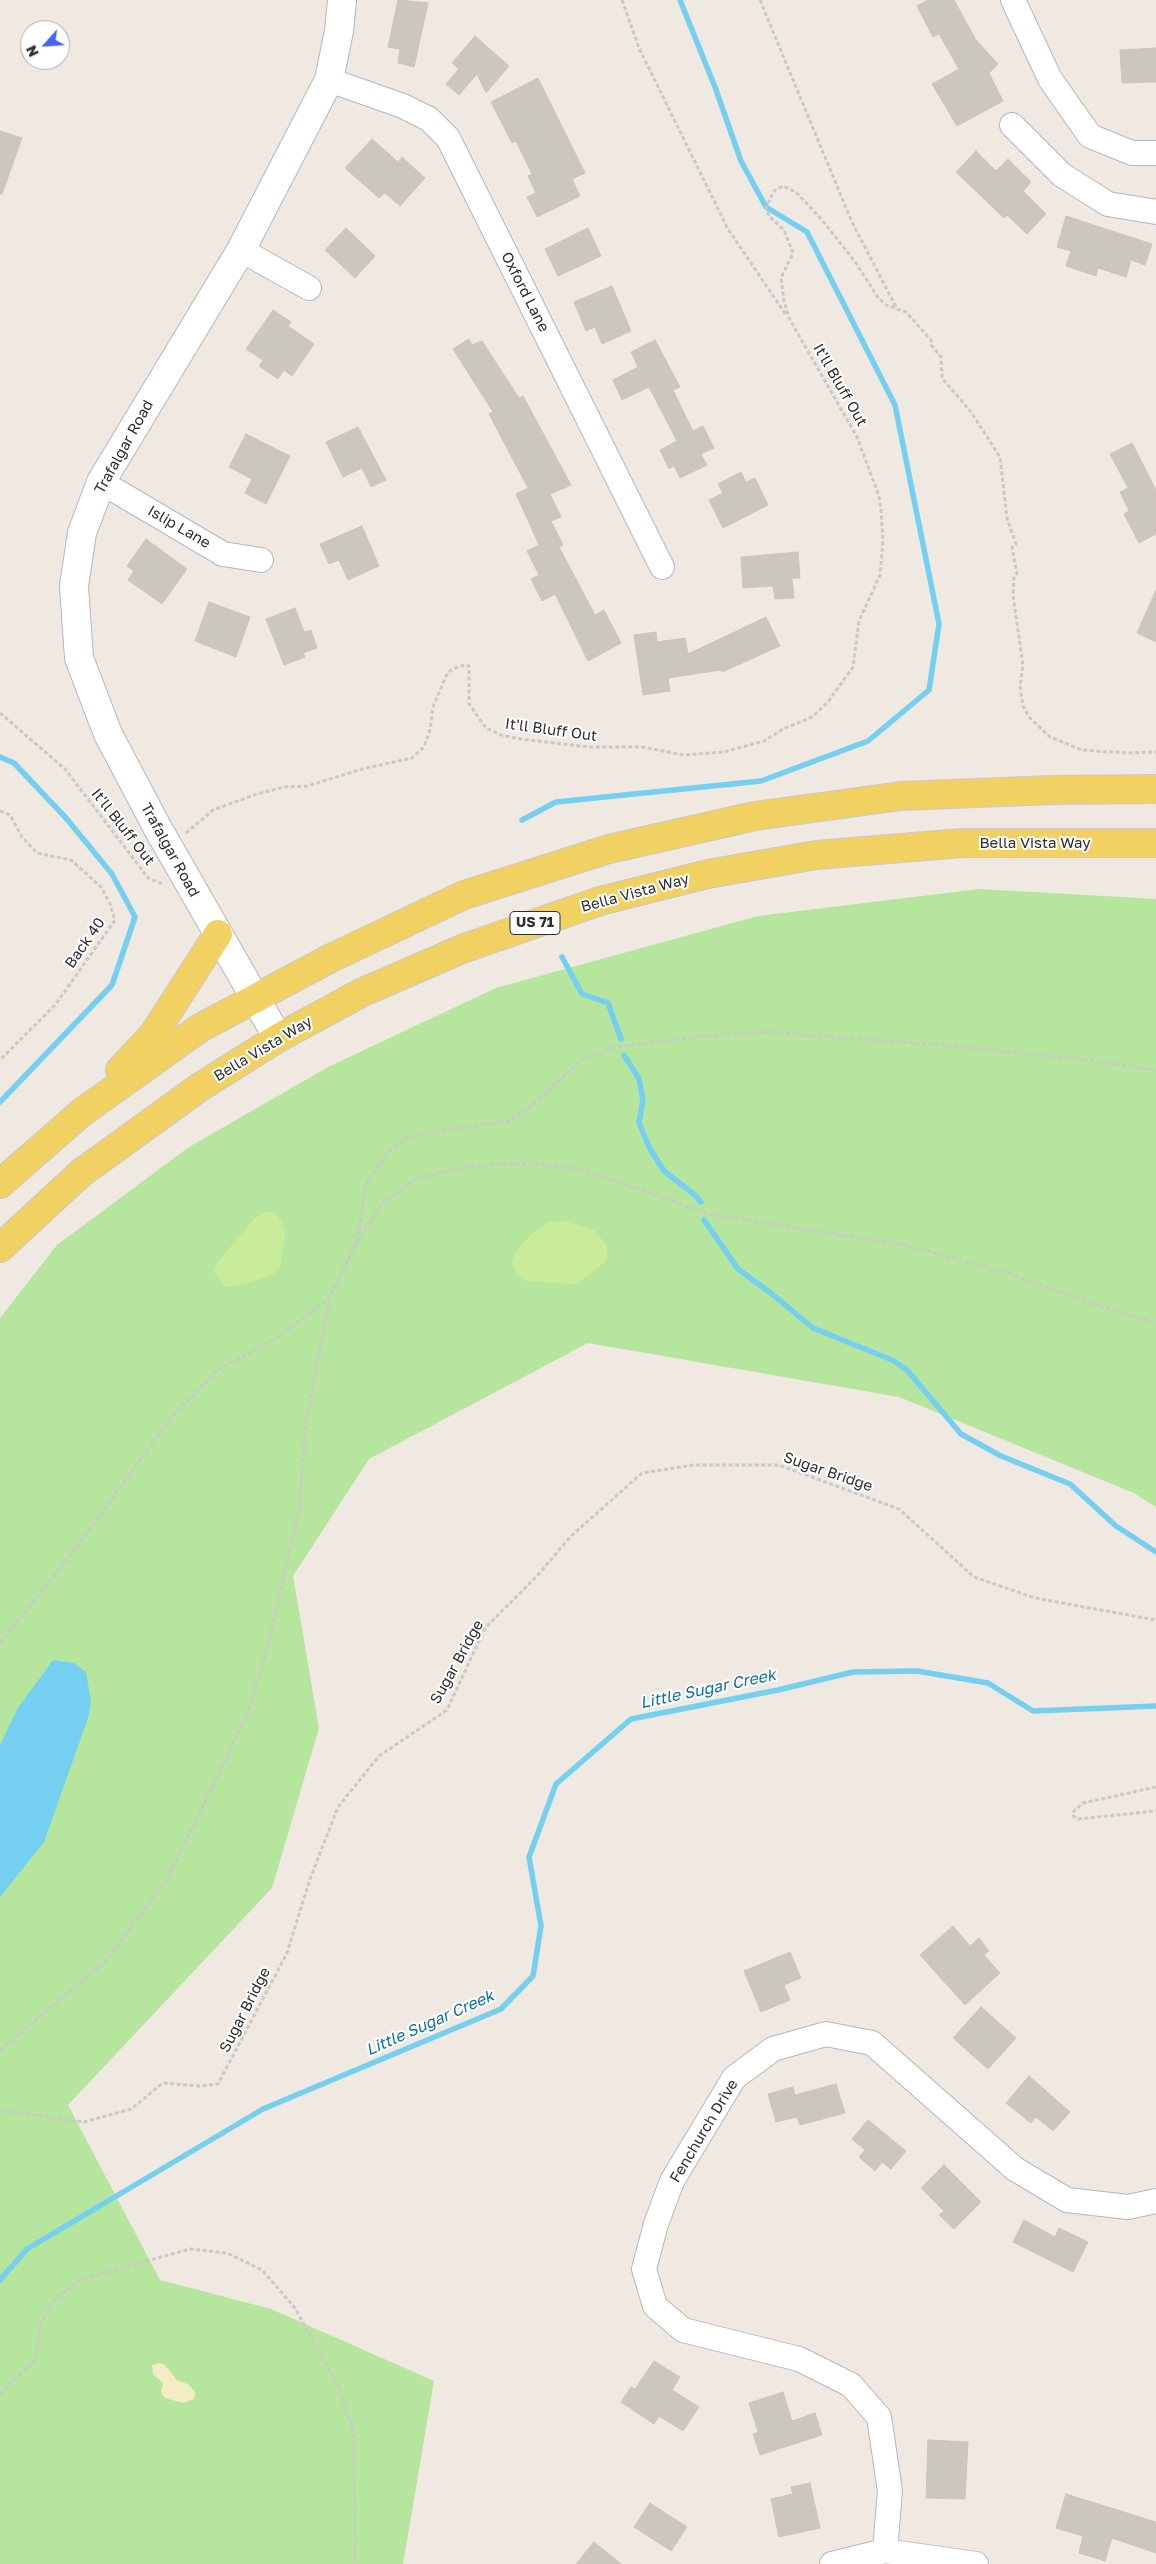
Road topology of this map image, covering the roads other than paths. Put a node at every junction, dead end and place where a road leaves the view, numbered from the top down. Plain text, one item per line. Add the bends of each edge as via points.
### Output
1 (342, 0) edge
2 (1013, 0) edge
3 (329, 80) junction
4 (1012, 125) dead end
5 (1156, 152) edge
6 (1156, 212) edge
7 (241, 250) junction
8 (309, 288) dead end
9 (101, 482) junction
10 (260, 560) dead end
11 (662, 566) dead end
12 (1156, 789) edge
13 (1156, 843) edge
14 (218, 934) junction
15 (254, 997) junction
16 (278, 1038) junction
17 (80, 1113) junction
18 (0, 1184) edge
19 (0, 1248) edge
20 (1156, 2201) edge
21 (885, 2551) junction
22 (832, 2564) edge
23 (976, 2564) edge

1 - 3 street, Trafalgar Road
2 - 5 street via 1050,79 1090,136 1132,153
3 - 7 street, Trafalgar Road
3 - 11 street, Oxford Lane via 403,106 428,119 448,138
4 - 6 street via 1062,175 1108,204
7 - 8 street
7 - 9 street, Trafalgar Road
9 - 10 street, Islip Lane via 223,554
9 - 14 street, Trafalgar Road via 82,533 74,586 78,658 108,734
12 - 15 main road via 901,796 755,816 609,849 464,895
13 - 16 main road, Bella Vista Way / US 71 via 962,843 816,855 708,874 600,901 462,948 361,993
14 - 15 street, Trafalgar Road
14 - 17 main road via 153,1035
15 - 16 street, Trafalgar Road
15 - 17 main road via 200,1028
16 - 19 main road, Bella Vista Way / US 71 via 200,1087 81,1173
17 - 18 main road
20 - 21 street, Fenchurch Drive via 1128,2207 1067,2200 1015,2169 872,2043 826,2034 773,2049 734,2078 672,2181 656,2224 644,2270 655,2306 683,2330 800,2359 851,2385 879,2417 890,2491
21 - 22 street
21 - 23 street

